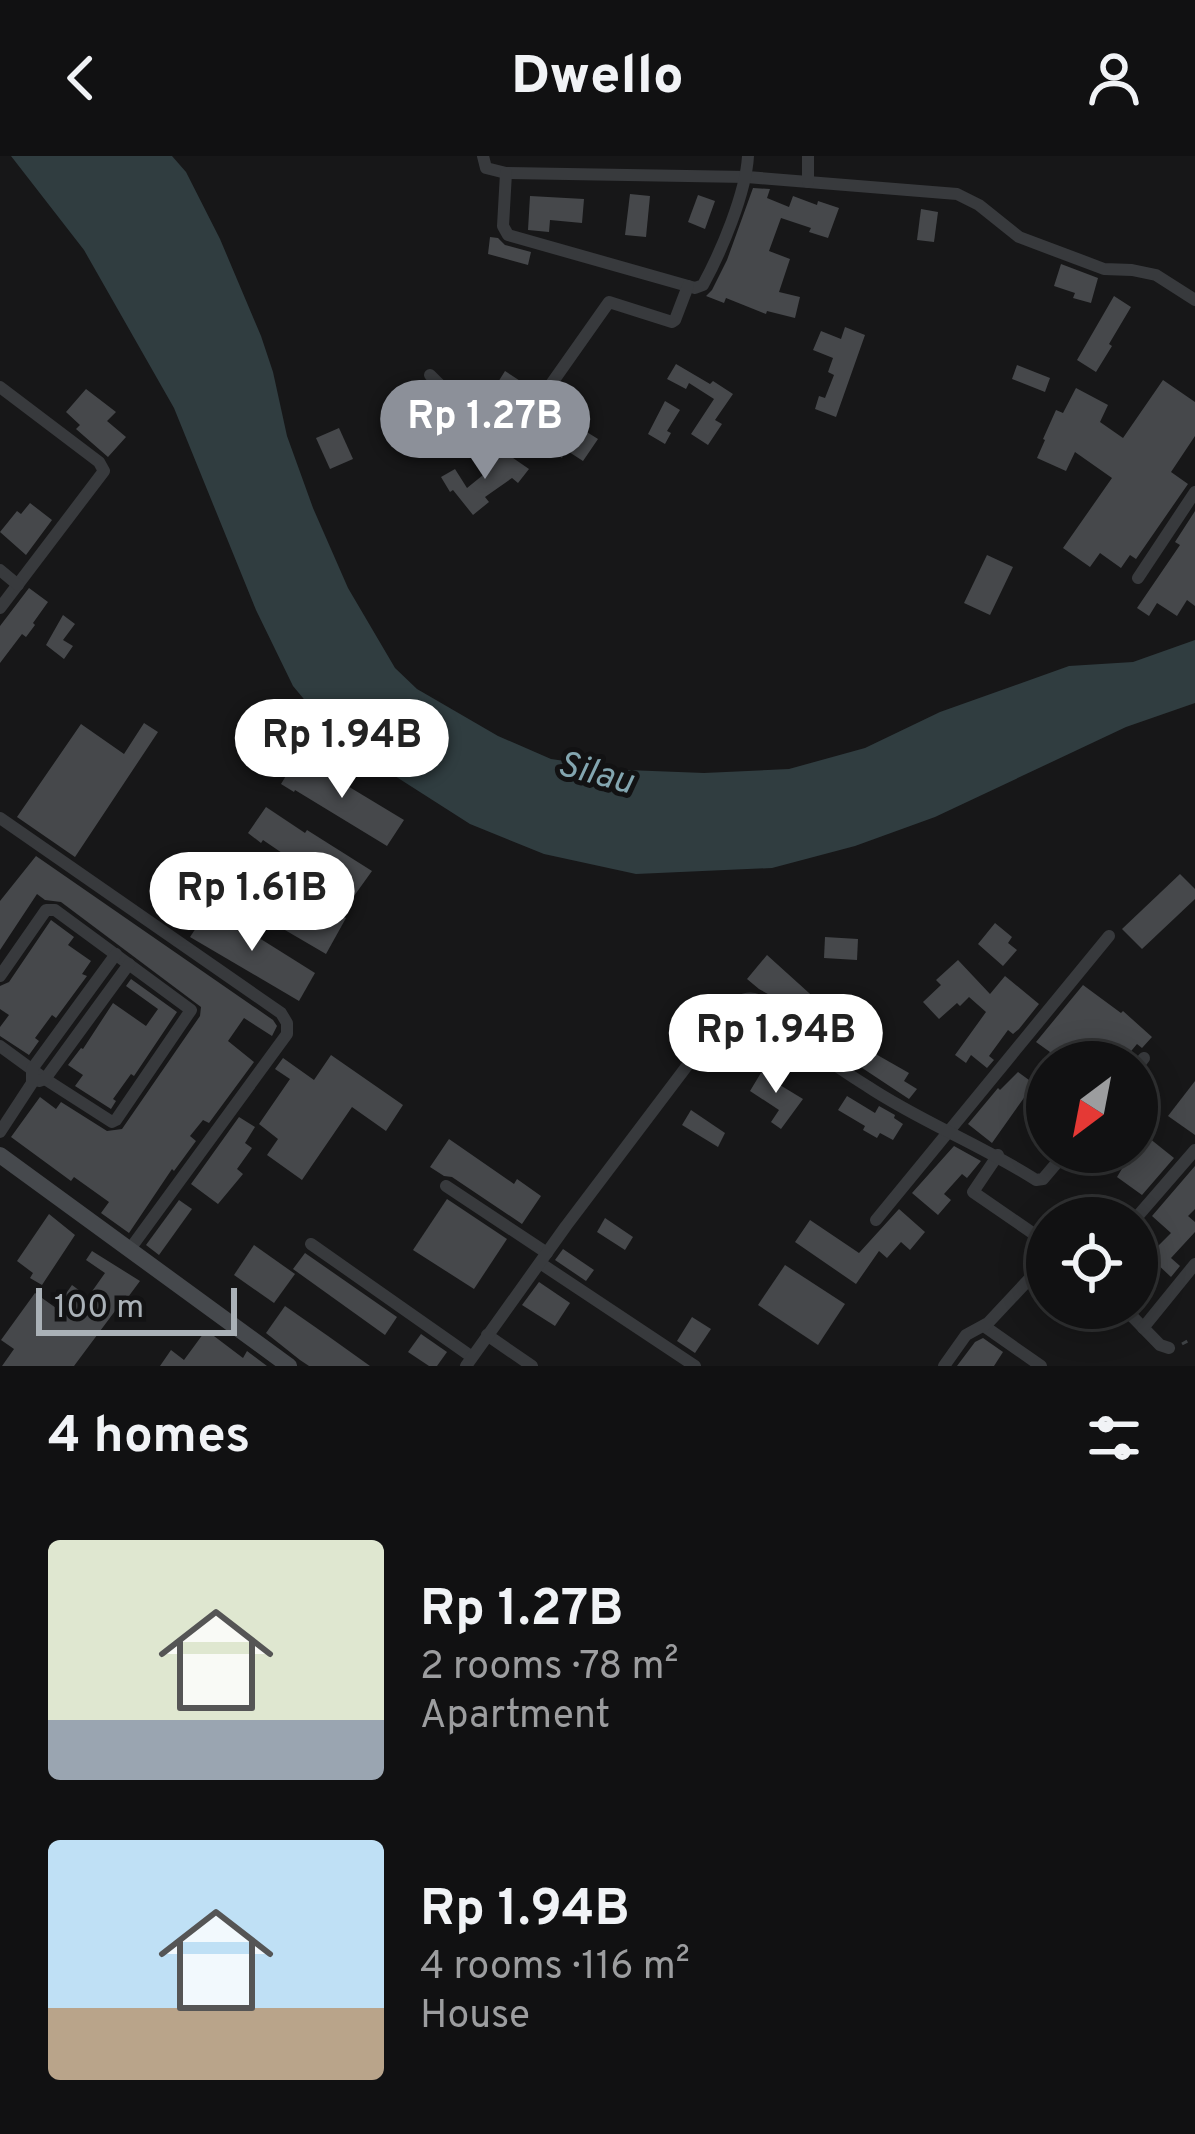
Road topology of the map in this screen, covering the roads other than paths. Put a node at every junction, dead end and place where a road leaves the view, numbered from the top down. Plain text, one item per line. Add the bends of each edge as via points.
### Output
1 (483, 156) edge
2 (646, 156) edge
3 (748, 156) edge
4 (808, 156) edge
5 (506, 173) junction
6 (645, 175) junction
7 (747, 177) junction
8 (808, 182) junction
9 (688, 286) junction
10 (1195, 300) edge
11 (430, 375) dead end
12 (0, 386) edge
13 (1195, 492) edge
14 (0, 570) edge
15 (1138, 578) dead end
16 (18, 585) junction
17 (0, 608) edge
18 (0, 818) edge
19 (1108, 936) dead end
20 (116, 954) junction
21 (129, 964) junction
22 (0, 976) edge
23 (0, 1046) edge
24 (36, 1077) junction
25 (950, 1130) junction
26 (0, 1132) edge
27 (1195, 1150) edge
28 (998, 1155) junction
29 (0, 1156) edge
30 (1026, 1172) edge
31 (446, 1186) dead end
32 (1154, 1197) edge
33 (876, 1220) dead end
34 (1026, 1229) edge
35 (311, 1244) dead end
36 (130, 1249) junction
37 (544, 1258) junction
38 (1195, 1264) edge
39 (1026, 1282) edge
40 (1158, 1310) edge
41 (984, 1326) junction
42 (1144, 1329) edge
43 (487, 1335) junction
44 (1169, 1348) road end
45 (469, 1361) edge
46 (289, 1366) edge
47 (532, 1366) edge
48 (695, 1366) edge
49 (944, 1366) edge
50 (1041, 1366) edge

1 - 5 street via 485,168
2 - 6 street
3 - 7 street
4 - 8 street
5 - 6 street
5 - 9 street via 508,235
6 - 7 street
7 - 8 street
7 - 9 street via 705,282
8 - 10 street via 957,194 1019,237 1104,269 1156,275
9 - 11 street via 672,322 608,302 511,440 472,417
12 - 16 street via 104,471
13 - 15 street
14 - 16 street
16 - 17 street
18 - 36 street via 287,1023 287,1034
19 - 25 street
20 - 21 street
20 - 22 street via 50,909
20 - 24 street
21 - 24 street
21 - 24 street via 190,1008 116,1120
23 - 24 street
24 - 26 street
25 - 28 street
25 - 33 street
25 - 37 street via 866,1086 775,1011 745,999
27 - 32 street
28 - 30 street
28 - 34 street via 973,1192
29 - 36 main road
31 - 37 street
35 - 45 street
36 - 46 main road
37 - 43 street
37 - 48 street
38 - 40 street
39 - 41 street
41 - 49 street via 966,1335
41 - 50 street
42 - 44 street
43 - 45 street
43 - 47 street

